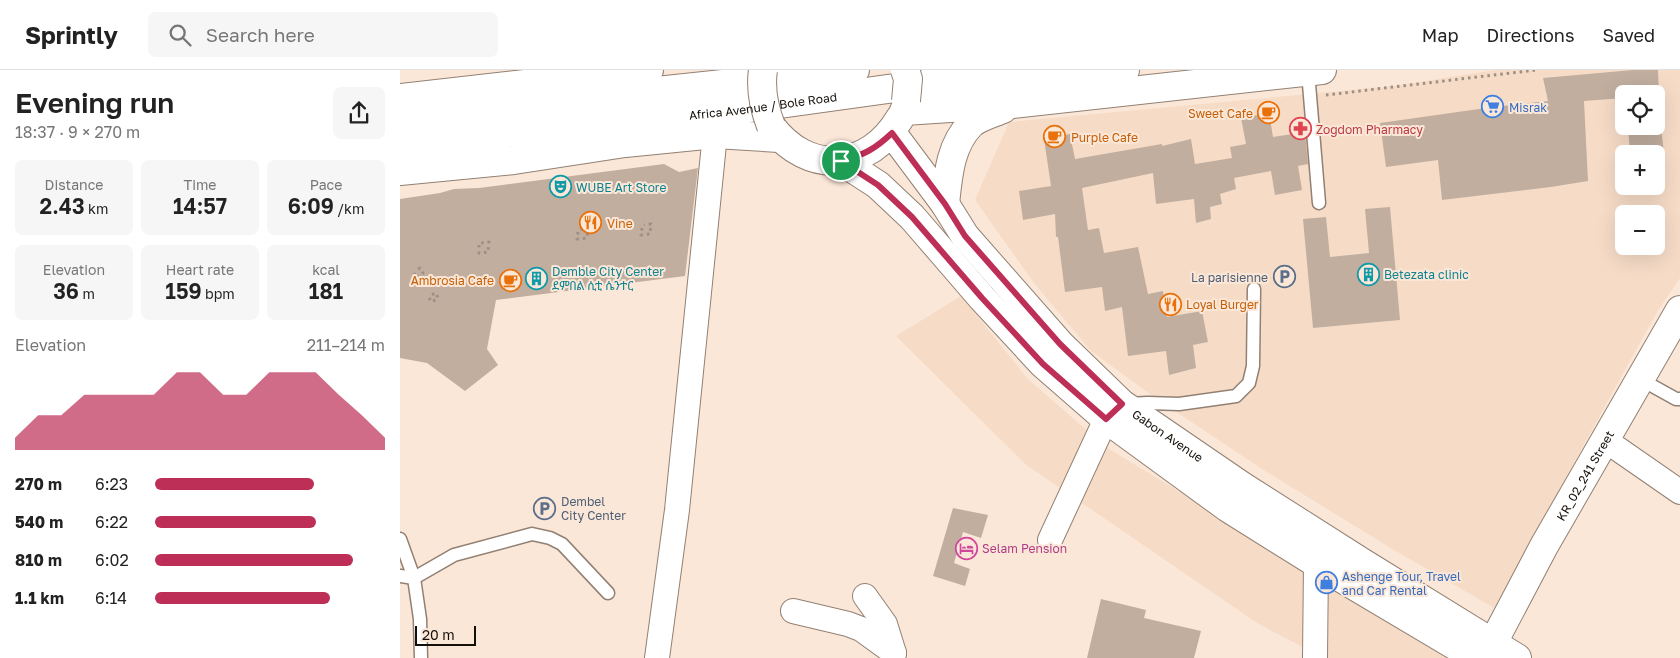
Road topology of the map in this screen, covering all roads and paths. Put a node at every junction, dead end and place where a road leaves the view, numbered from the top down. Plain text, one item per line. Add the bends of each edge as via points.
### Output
1 (649, 70) edge
2 (763, 70) edge
3 (855, 70) edge
4 (905, 70) edge
5 (1125, 70) edge
6 (1315, 71) edge
7 (400, 98) edge
8 (1012, 104) junction
9 (901, 115) junction
10 (400, 118) edge
11 (716, 134) junction
12 (779, 137) junction
13 (400, 144) edge
14 (841, 161) junction
15 (400, 171) edge
16 (1318, 203) dead end
17 (945, 204) junction
18 (1254, 289) dead end
19 (1680, 310) edge
20 (1640, 379) junction
21 (1680, 399) edge
22 (1114, 412) junction
23 (1605, 440) junction
24 (1680, 492) edge
25 (1235, 497) junction
26 (400, 540) edge
27 (1050, 540) dead end
28 (1316, 563) junction
29 (400, 576) edge
30 (414, 578) junction
31 (608, 593) dead end
32 (865, 596) dead end
33 (793, 611) dead end
34 (1484, 653) edge
35 (893, 656) edge
36 (421, 658) edge
37 (657, 658) edge
38 (1315, 658) edge
39 (1517, 658) edge

1 - 7 main road
2 - 12 main road, bridge via 764,109
3 - 10 main road, Africa Avenue / Bole Road
4 - 9 main road, bridge via 908,79
5 - 13 main road, Africa Avenue / Bole Road via 946,81 735,110
6 - 8 main road
6 - 16 lane
8 - 9 main road
8 - 17 main road via 972,123 950,162
9 - 14 main road via 877,147
9 - 17 main road, Gabon Avenue
11 - 12 main road
11 - 15 main road
11 - 37 street via 677,510
12 - 14 main road via 813,158
14 - 22 main road, Gabon Avenue via 878,185 912,217 1043,364
17 - 22 main road, Gabon Avenue via 965,236 1060,344
18 - 22 lane via 1253,366 1249,382 1236,396 1179,404 1148,403
19 - 20 main road, KR_02_241 Street
20 - 21 lane
20 - 23 main road, KR_02_241 Street
22 - 25 main road, Gabon Avenue
22 - 27 street
23 - 24 street
23 - 34 main road, KR_02_241 Street
25 - 28 main road, Gabon Avenue
25 - 34 main road, Gabon Avenue
26 - 30 lane
28 - 34 main road, Gabon Avenue
28 - 38 street
29 - 30 lane
30 - 31 lane via 454,555 532,534 562,544
30 - 36 lane
32 - 35 street via 886,624
33 - 35 street via 862,629
34 - 39 main road, Gabon Avenue

